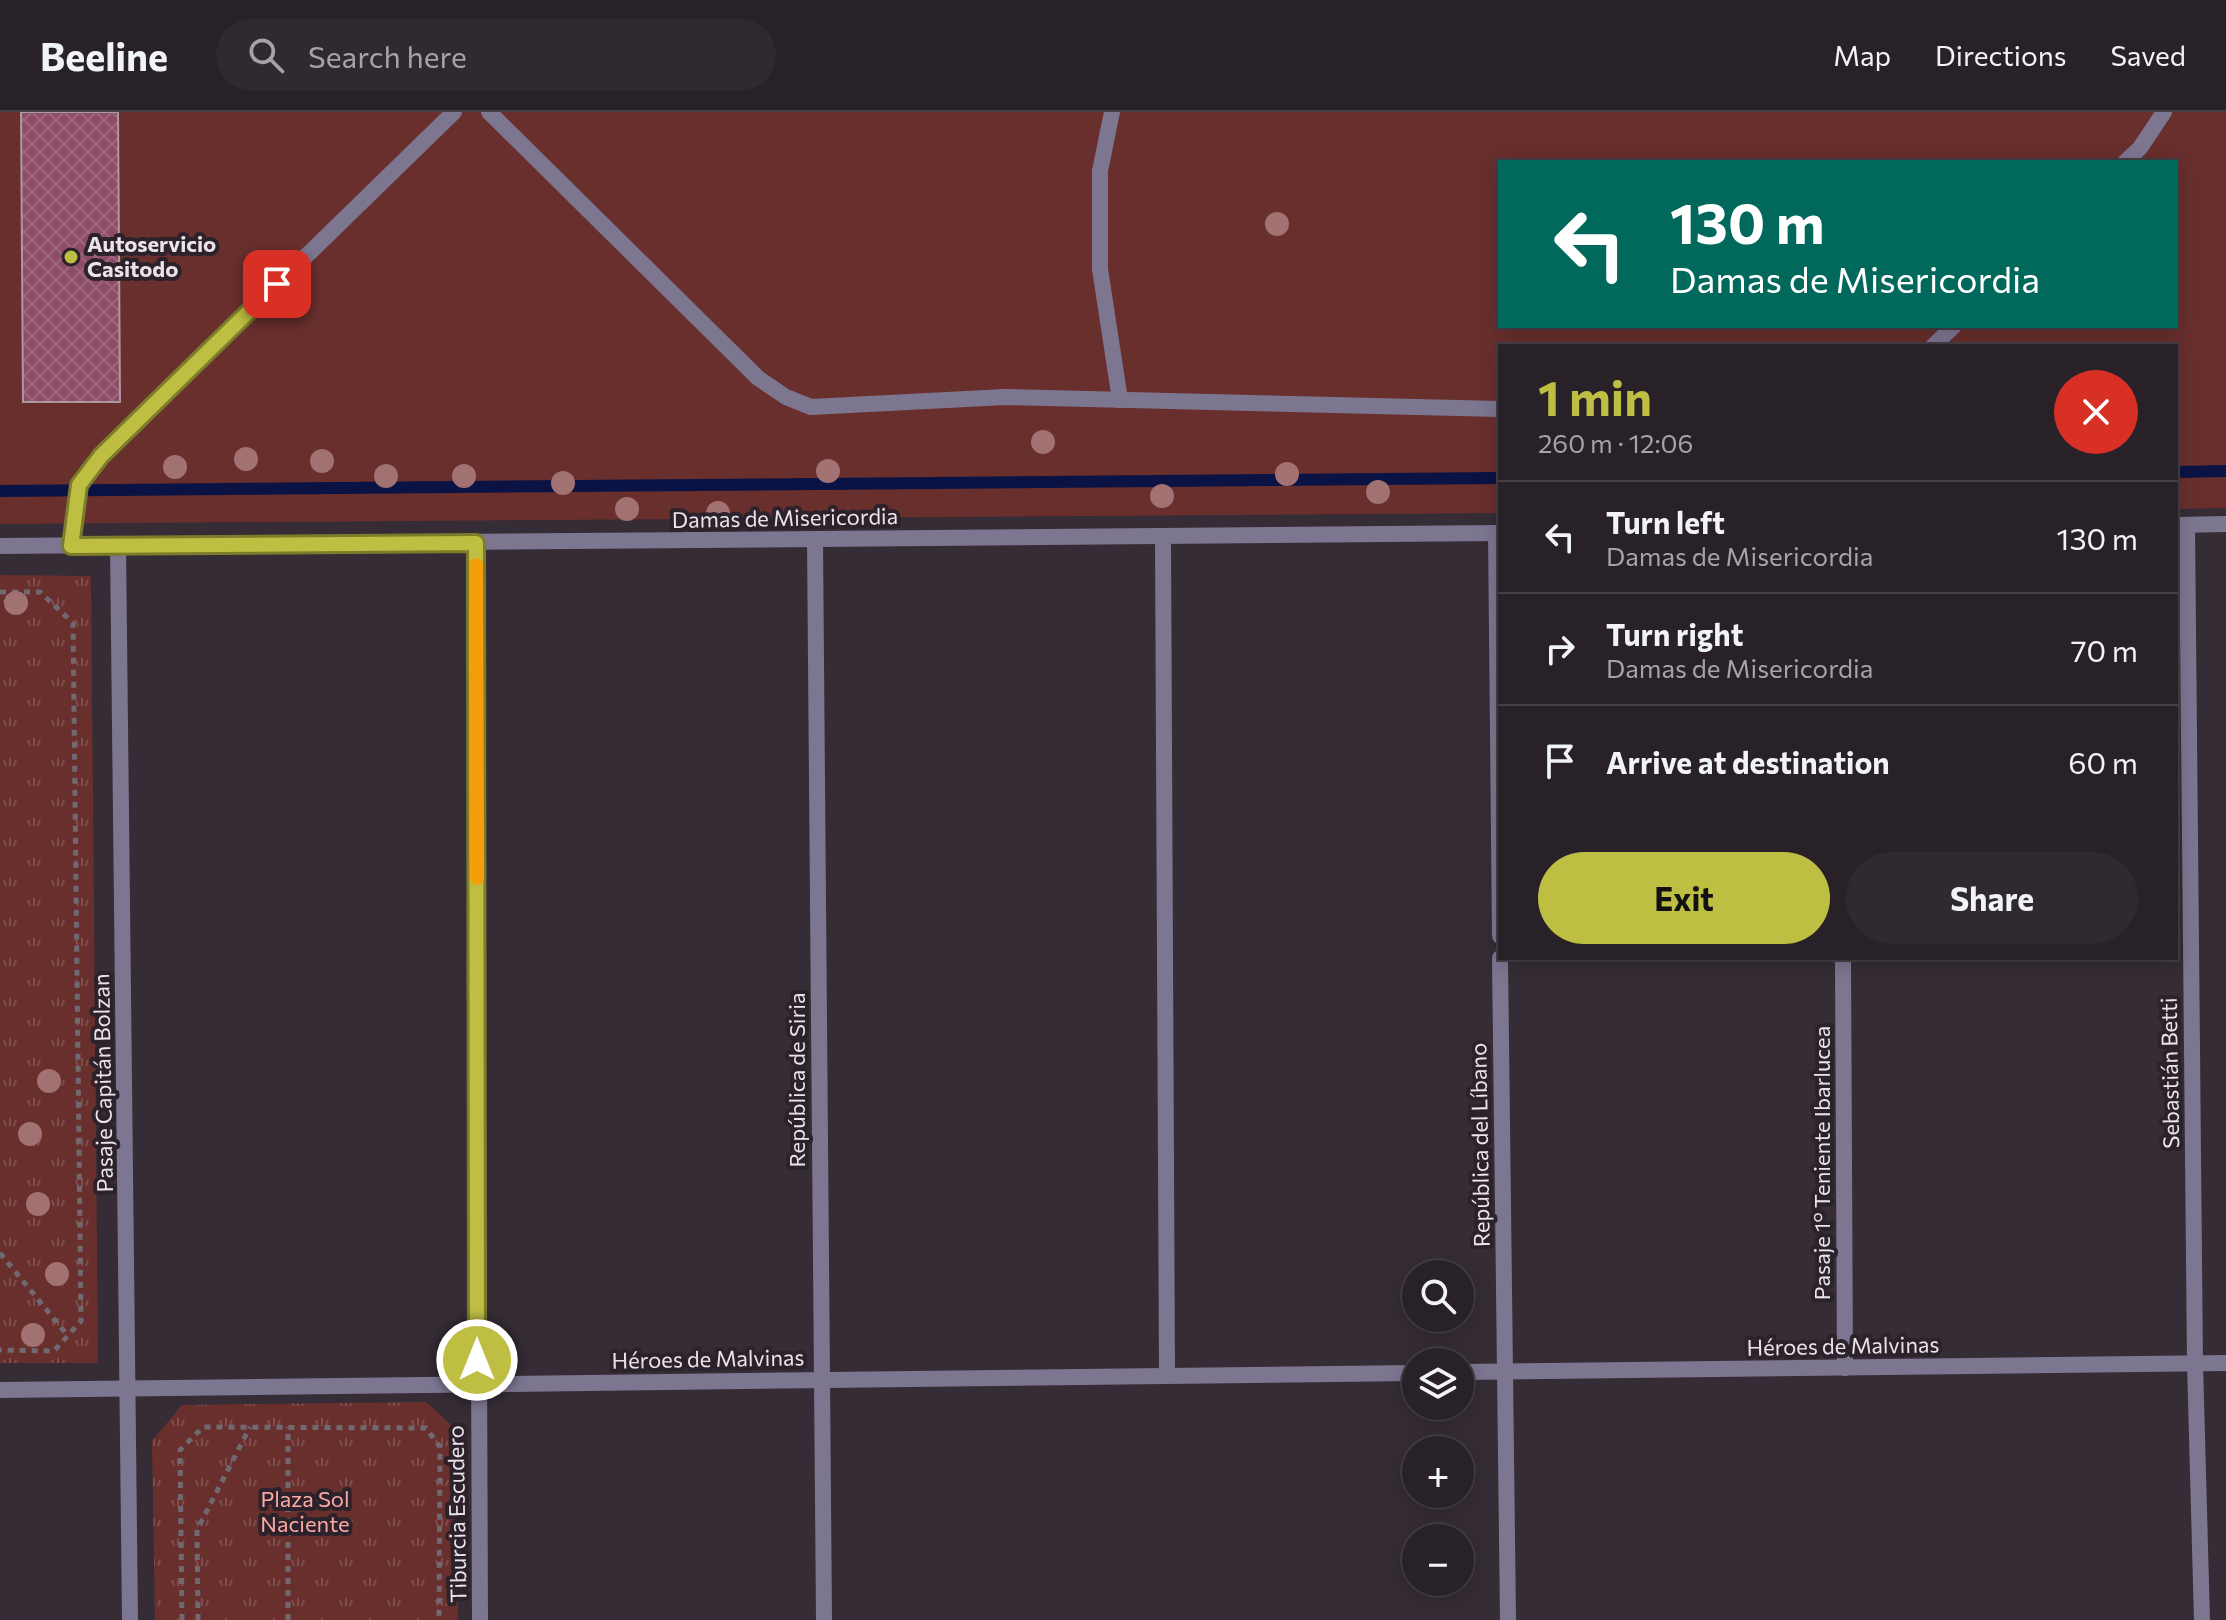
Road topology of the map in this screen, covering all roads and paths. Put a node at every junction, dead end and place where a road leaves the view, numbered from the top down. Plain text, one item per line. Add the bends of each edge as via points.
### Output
1 (454, 112) edge
2 (489, 112) edge
3 (1112, 112) edge
4 (2164, 112) edge
5 (2127, 160) edge
6 (1952, 328) edge
7 (1935, 344) edge
8 (1120, 400) junction
9 (1498, 409) edge
10 (2226, 524) edge
11 (2182, 525) edge
12 (1498, 533) edge
13 (1163, 536) junction
14 (815, 540) junction
15 (476, 543) junction
16 (0, 546) edge
17 (71, 546) junction
18 (118, 546) junction
19 (0, 592) edge
20 (1500, 960) edge
21 (1843, 960) edge
22 (0, 1253) edge
23 (68, 1336) junction
24 (0, 1350) edge
25 (2195, 1363) junction
26 (2226, 1363) edge
27 (1845, 1368) junction
28 (1474, 1372) edge
29 (1504, 1372) junction
30 (1402, 1373) edge
31 (1167, 1376) junction
32 (821, 1380) junction
33 (477, 1384) junction
34 (128, 1389) junction
35 (0, 1390) edge
36 (250, 1427) junction
37 (288, 1427) junction
38 (130, 1620) edge
39 (182, 1620) edge
40 (198, 1620) edge
41 (288, 1620) edge
42 (439, 1620) edge
43 (480, 1620) edge
44 (824, 1620) edge
45 (1508, 1620) edge
46 (2202, 1620) edge

1 - 17 street via 101,456 79,485
2 - 8 street via 758,378 786,397 811,407 1005,397
3 - 8 street via 1100,171 1100,269
4 - 5 street
6 - 7 street
8 - 9 street
10 - 11 street
11 - 25 street, Sebastián Betti
12 - 13 street, Damas de Misericordia
13 - 14 street, Damas de Misericordia
13 - 31 street
14 - 15 street, Damas de Misericordia
14 - 32 street, República de Siria
15 - 18 street, Damas de Misericordia
15 - 33 street, Tiburcia Escudero
16 - 17 street, Damas de Misericordia
17 - 18 street, Damas de Misericordia
18 - 34 street, Pasaje Capitán Bolzan
19 - 23 path via 40,592 73,623 81,1321
20 - 29 street, República del Líbano
21 - 27 street, Pasaje 1º Teniente Ibarlucea
22 - 23 path
23 - 24 path via 54,1351
25 - 26 street, Héroes de Malvinas
25 - 27 street, Héroes de Malvinas
25 - 46 street, Sebastián Betti
27 - 29 street, Héroes de Malvinas
28 - 29 street, Héroes de Malvinas
29 - 45 street, República del Líbano
30 - 31 street, Héroes de Malvinas
31 - 32 street, Héroes de Malvinas
32 - 33 street, Héroes de Malvinas
32 - 44 street, República de Siria
33 - 34 street, Héroes de Malvinas
33 - 43 street, Tiburcia Escudero
34 - 35 street, Héroes de Malvinas
34 - 38 street, Pasaje Capitán Bolzan
36 - 37 path
36 - 39 path via 203,1427 180,1450
36 - 40 path via 197,1530
37 - 41 path
37 - 42 path via 426,1428 440,1447

